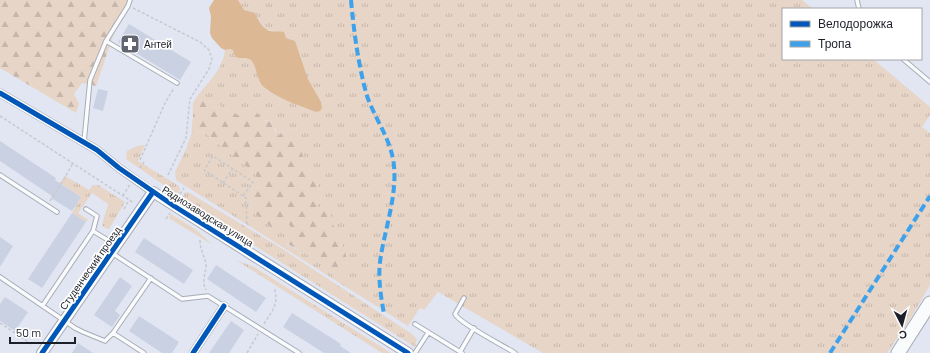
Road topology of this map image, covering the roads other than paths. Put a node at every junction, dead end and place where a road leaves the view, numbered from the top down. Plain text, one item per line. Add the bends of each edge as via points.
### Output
1 (130, 0) edge
2 (106, 41) junction
3 (904, 60) edge
4 (930, 82) edge
5 (177, 83) road end
6 (0, 93) edge
7 (84, 142) junction
8 (0, 175) edge
9 (153, 192) junction
10 (86, 209) dead end
11 (57, 212) dead end
12 (93, 231) junction
13 (114, 249) junction
14 (0, 277) edge
15 (151, 278) junction
16 (464, 298) dead end
17 (930, 303) edge
18 (43, 305) junction
19 (224, 306) junction
20 (65, 321) junction
21 (414, 324) dead end
22 (474, 328) junction
23 (428, 333) junction
24 (113, 334) junction
25 (461, 352) edge
26 (42, 353) edge
27 (144, 353) edge
28 (192, 353) edge
29 (299, 353) edge
30 (408, 353) edge
31 (415, 353) edge
32 (515, 353) edge
33 (898, 353) edge

1 - 2 lane
2 - 5 lane
2 - 7 lane via 90,80
3 - 4 lane
6 - 7 street, Радиозаводская улица
7 - 9 street, Радиозаводская улица
8 - 11 lane
9 - 13 street, Студенческий проезд
9 - 30 street, Радиозаводская улица
10 - 12 lane via 97,216
12 - 13 lane
12 - 18 lane
13 - 15 lane
13 - 20 street, Студенческий проезд
14 - 18 lane
15 - 19 lane via 182,299 208,296
15 - 24 lane
16 - 22 lane via 457,317
17 - 33 highway
18 - 20 lane
19 - 28 street
19 - 29 lane
20 - 24 lane via 106,341
20 - 26 street, Студенческий проезд
21 - 23 lane
22 - 25 lane
22 - 32 lane
23 - 25 lane
23 - 31 lane
24 - 27 lane

